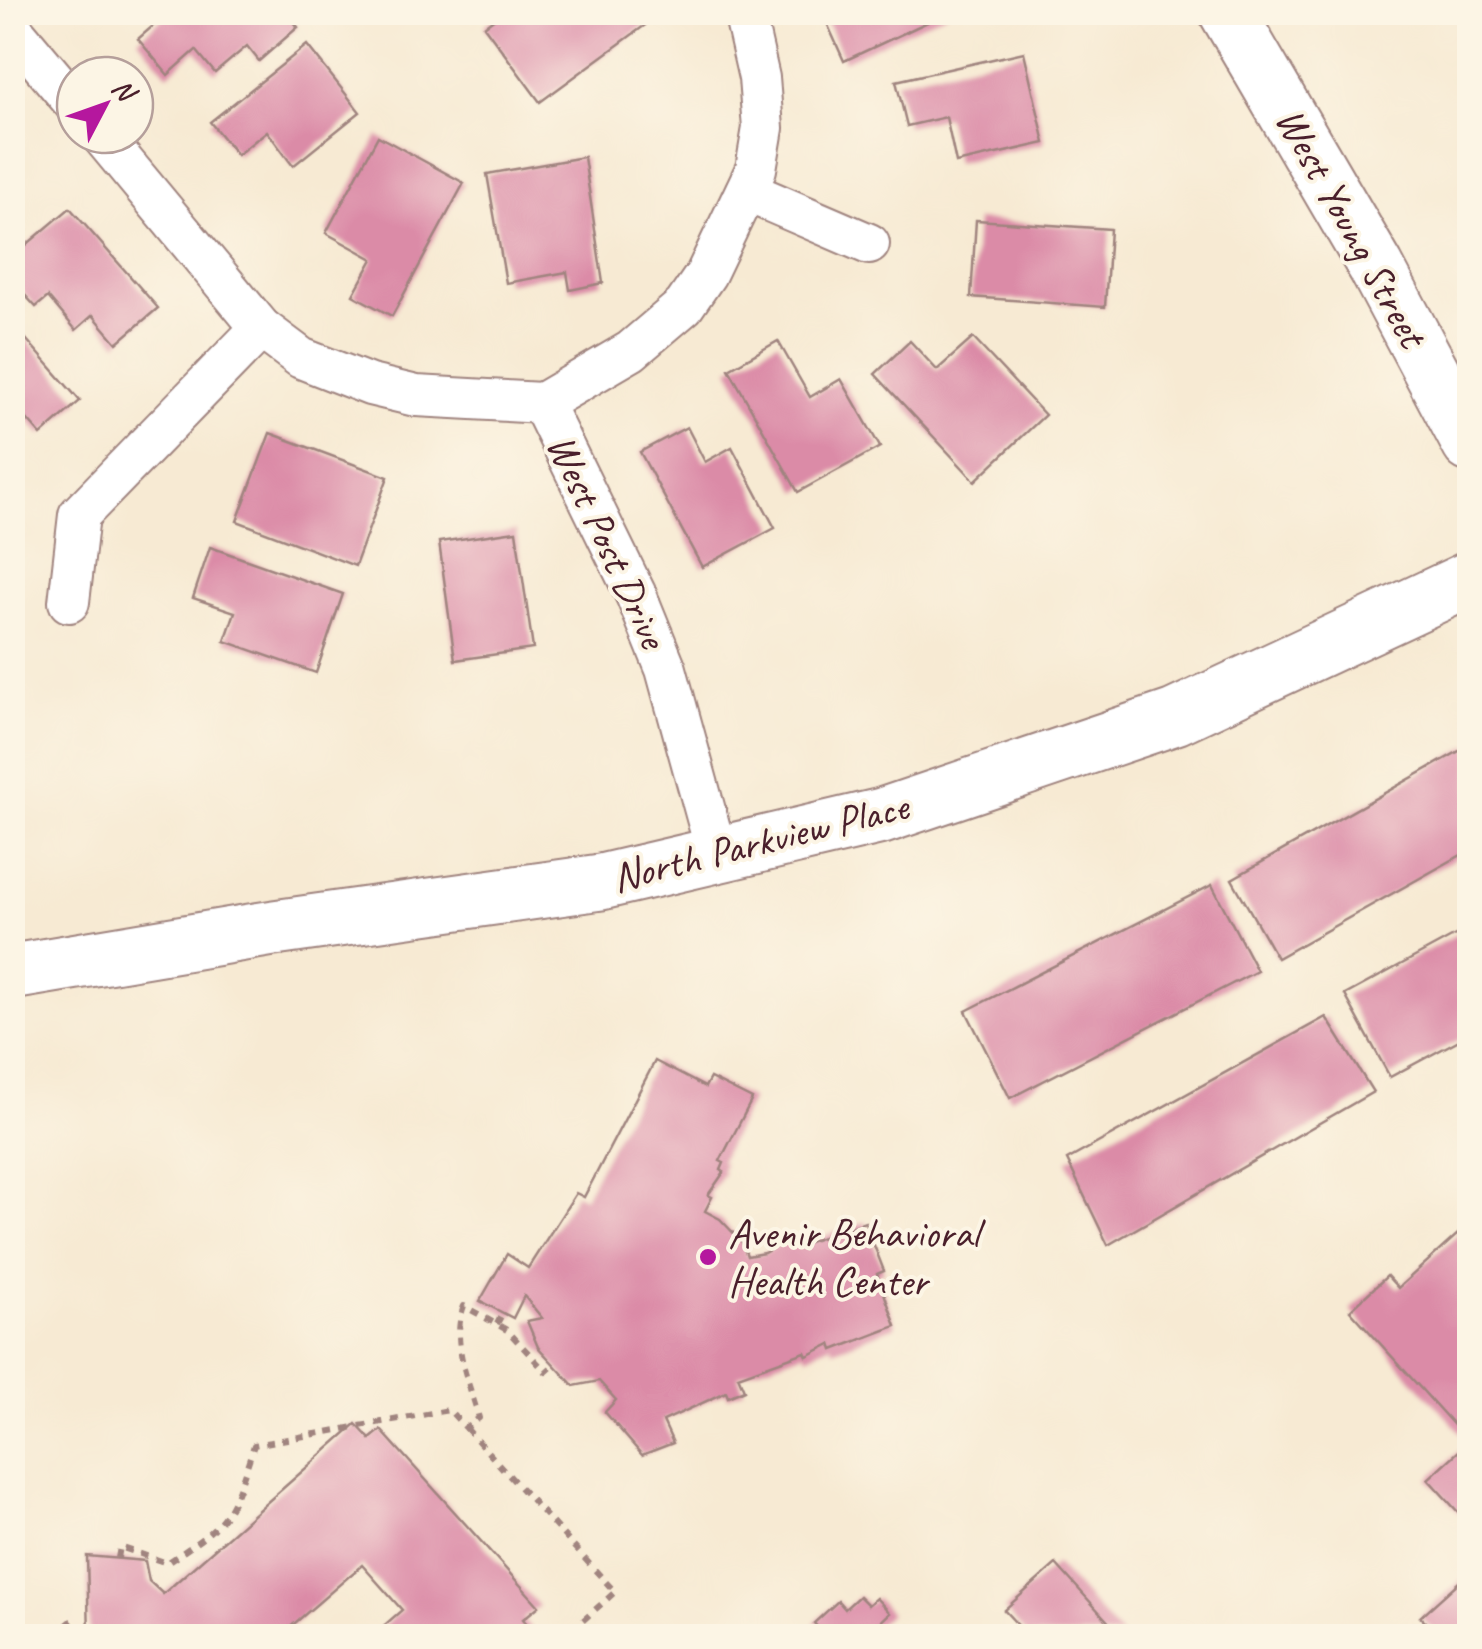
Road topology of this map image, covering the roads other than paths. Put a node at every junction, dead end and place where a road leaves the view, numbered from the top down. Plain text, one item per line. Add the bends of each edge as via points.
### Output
1 (744, 12) edge
2 (1226, 12) edge
3 (12, 29) edge
4 (55, 80) edge
5 (118, 155) edge
6 (746, 191) junction
7 (869, 244) dead end
8 (261, 328) junction
9 (542, 403) junction
10 (1470, 444) edge
11 (1470, 579) edge
12 (68, 602) dead end
13 (718, 858) junction
14 (12, 972) edge

1 - 6 street, West Post Drive via 763,128
2 - 10 street, West Young Street via 1376,267
3 - 4 street
5 - 8 street
6 - 7 street
6 - 9 street, West Post Drive via 684,306 631,351
8 - 9 street via 300,358 370,385 416,396
8 - 12 street via 79,515
9 - 13 street, West Post Drive via 666,669
11 - 13 street, North Parkview Place via 1175,717 882,816
13 - 14 street, North Parkview Place via 601,882

